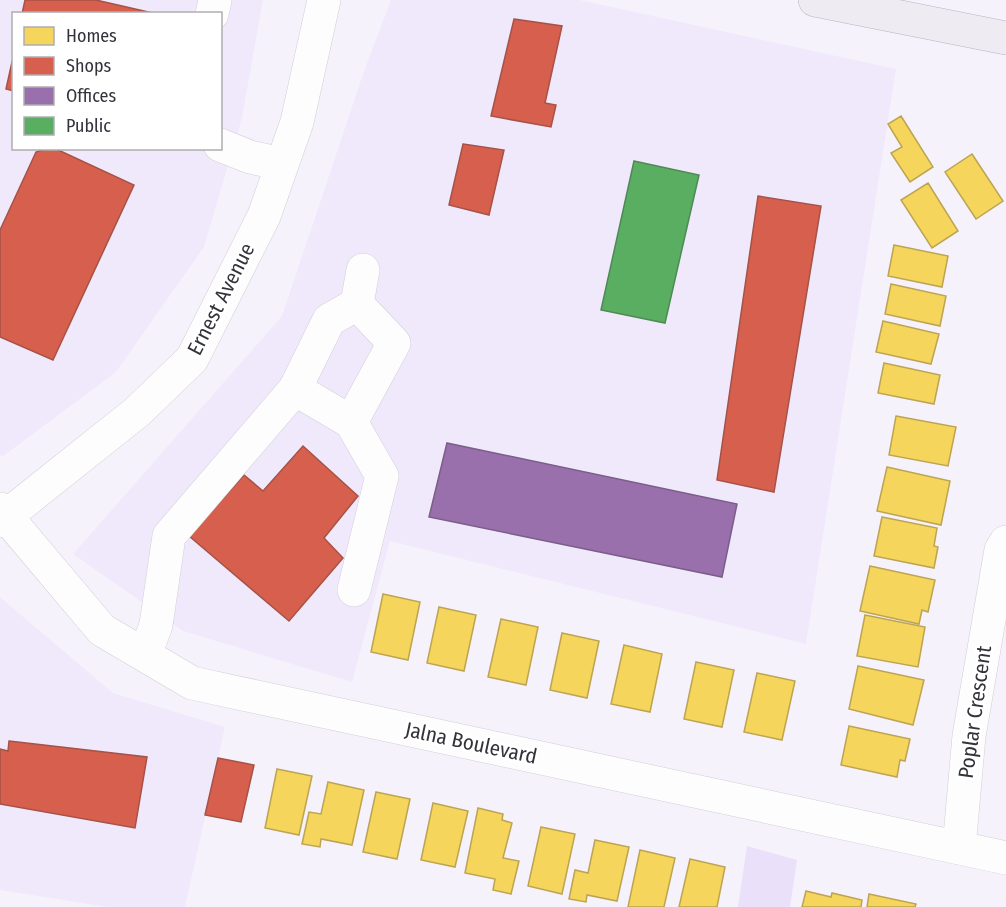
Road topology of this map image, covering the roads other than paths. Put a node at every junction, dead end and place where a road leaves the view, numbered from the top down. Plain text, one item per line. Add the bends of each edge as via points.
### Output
1 (324, 0) edge
2 (815, 0) edge
3 (1006, 38) edge
4 (222, 146) edge
5 (282, 164) junction
6 (363, 270) dead end
7 (357, 304) junction
8 (295, 389) junction
9 (351, 422) junction
10 (2, 515) edge
11 (1006, 542) edge
12 (354, 590) dead end
13 (145, 655) junction
14 (959, 848) junction
15 (1006, 858) edge

1 - 5 street, Ernest Avenue via 297,122
2 - 3 main road
4 - 5 street
5 - 10 street, Ernest Avenue via 264,216 192,359 137,412
6 - 7 street
7 - 8 street via 329,320
7 - 9 street via 394,342
8 - 9 street
8 - 13 street via 169,536 156,625
9 - 12 street via 382,476
10 - 13 street, Jalna Boulevard via 102,630
11 - 14 street, Poplar Crescent via 1001,550 969,736
13 - 14 street, Jalna Boulevard via 192,683
14 - 15 street, Jalna Boulevard

